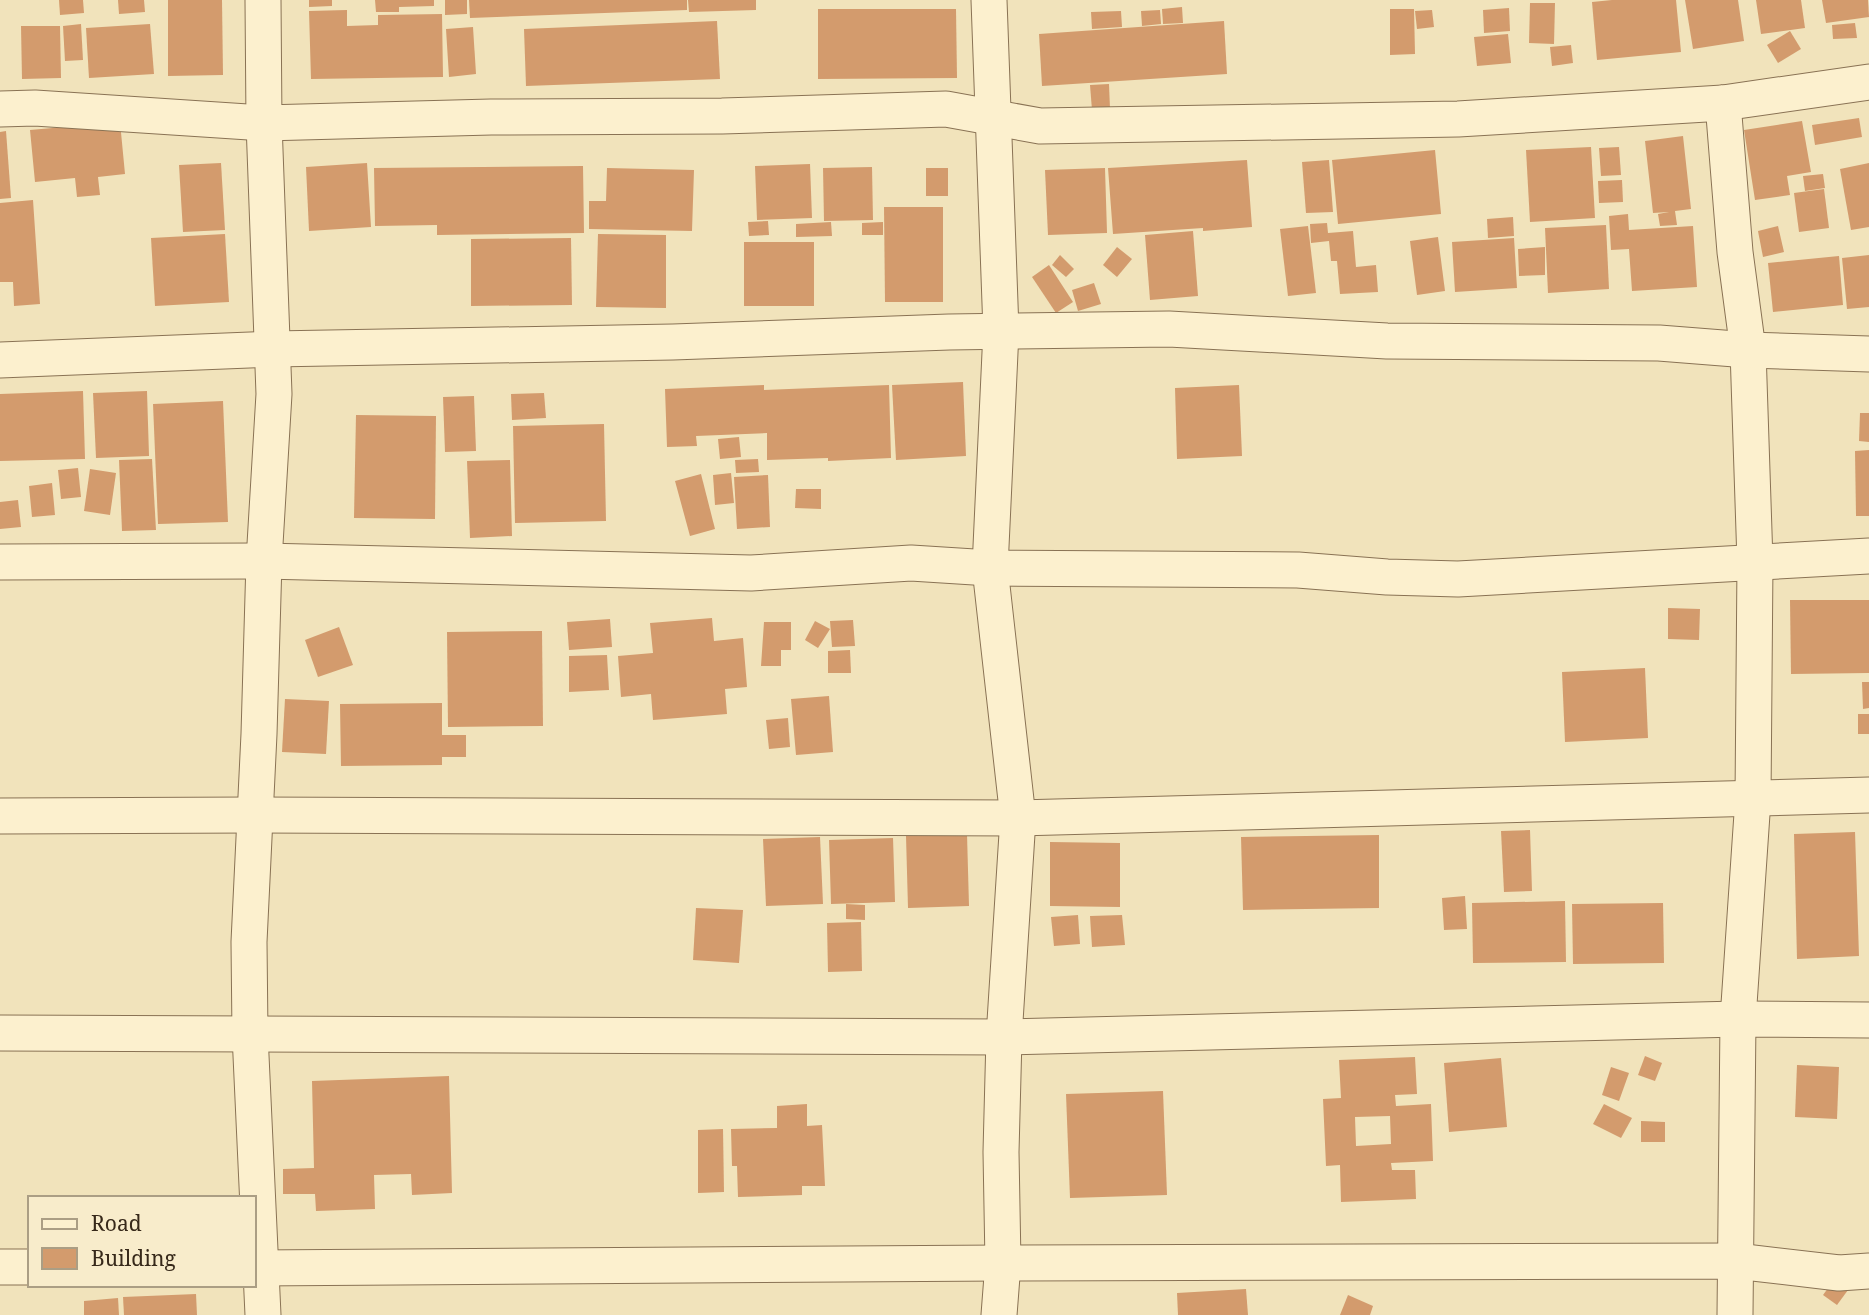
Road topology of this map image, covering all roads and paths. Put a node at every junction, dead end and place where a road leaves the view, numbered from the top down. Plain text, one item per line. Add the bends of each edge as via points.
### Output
1 (263, 0) edge
2 (989, 0) edge
3 (1869, 82) edge
4 (1723, 103) junction
5 (0, 109) edge
6 (993, 117) junction
7 (264, 124) junction
8 (1001, 331) junction
9 (273, 349) junction
10 (1748, 350) junction
11 (1869, 354) edge
12 (0, 360) edge
13 (1869, 556) edge
14 (264, 561) junction
15 (0, 562) edge
16 (1755, 562) junction
17 (990, 568) junction
18 (1869, 795) edge
19 (1753, 799) junction
20 (255, 815) junction
21 (0, 816) edge
22 (1018, 818) junction
23 (1738, 1019) junction
24 (1869, 1020) edge
25 (0, 1032) edge
26 (250, 1034) junction
27 (1004, 1037) junction
28 (255, 1196) edge
29 (256, 1235) edge
30 (1736, 1261) junction
31 (1003, 1263) junction
32 (0, 1267) edge
33 (28, 1267) edge
34 (257, 1268) edge
35 (1869, 1271) edge
36 (263, 1315) edge
37 (999, 1315) edge
38 (1735, 1315) edge

1 - 7 street
2 - 6 street
3 - 4 street
4 - 6 street via 1458,120 1040,126
4 - 10 street
5 - 7 street
6 - 7 street via 946,109
6 - 8 street
7 - 9 street
8 - 9 street
8 - 10 street via 1168,329 1387,341 1660,343
8 - 17 street
9 - 12 street
9 - 14 street
10 - 11 street
10 - 16 street
13 - 16 street
14 - 15 street
14 - 17 street via 751,573 911,564
14 - 20 street
16 - 17 street via 1458,579 1298,570
16 - 19 street
17 - 22 street
18 - 19 street
19 - 22 street
19 - 23 street
20 - 21 street
20 - 22 street
20 - 26 street
22 - 27 street
23 - 24 street
23 - 27 street
23 - 30 street
25 - 26 street
26 - 27 street
26 - 28 street
27 - 31 street
29 - 34 street
30 - 31 street
30 - 35 street via 1839,1273
30 - 38 street
31 - 34 street
31 - 37 street
32 - 33 street
34 - 36 street

